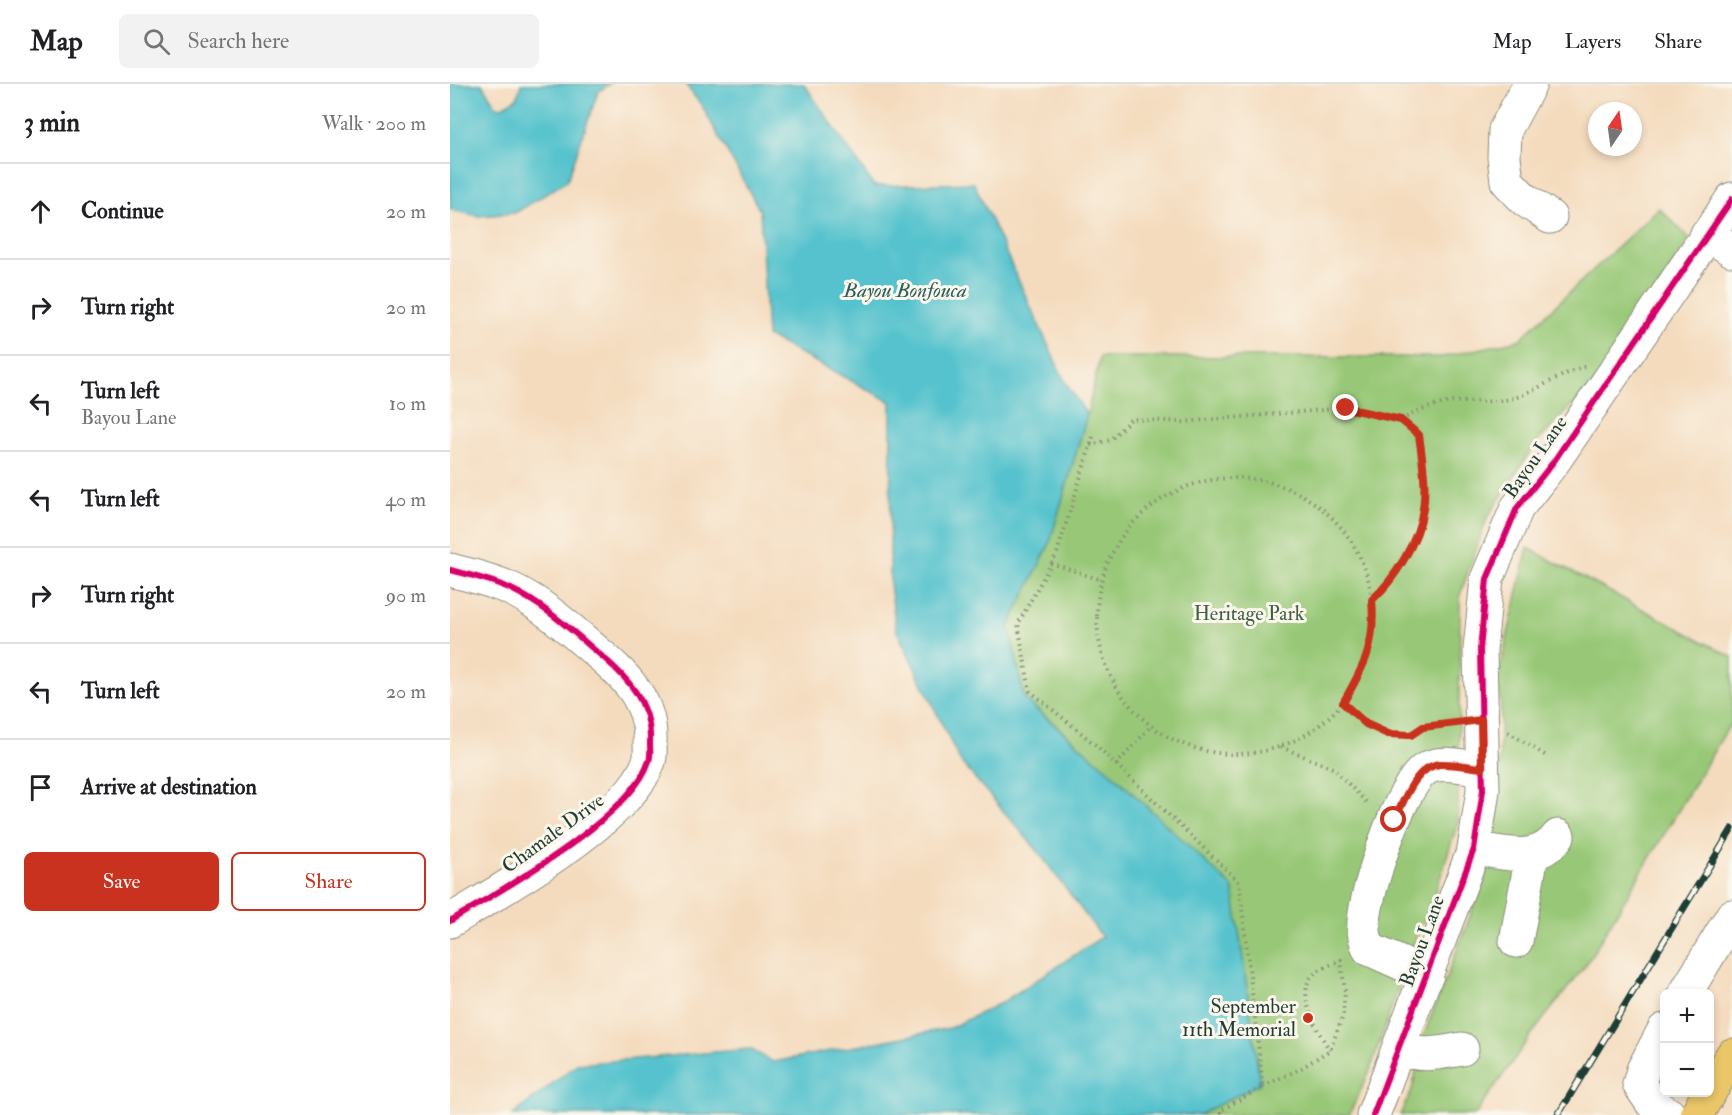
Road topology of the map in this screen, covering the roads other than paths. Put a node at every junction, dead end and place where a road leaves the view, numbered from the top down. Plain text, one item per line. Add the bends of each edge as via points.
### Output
1 (1530, 84) edge
2 (1732, 199) edge
3 (1550, 216) dead end
4 (1720, 242) edge
5 (450, 570) edge
6 (1482, 768) junction
7 (1558, 836) dead end
8 (1474, 849) junction
9 (1532, 855) junction
10 (1732, 916) edge
11 (450, 921) edge
12 (1516, 941) dead end
13 (1427, 975) junction
14 (1687, 989) edge
15 (1660, 1039) edge
16 (1400, 1048) junction
17 (1462, 1049) dead end
18 (1732, 1055) edge
19 (1373, 1115) edge
20 (1670, 1115) edge
21 (1696, 1115) edge

1 - 3 street via 1505,130 1506,181 1525,200
2 - 4 street, Bayou Lane
4 - 6 street, Bayou Lane via 1517,508 1487,579 1480,649
5 - 11 street, Chamale Drive via 510,588 557,618 624,675 642,700 651,732 649,761 631,792 609,816 526,876
6 - 8 street, Bayou Lane via 1483,790
6 - 13 street via 1439,764 1425,769 1415,780 1394,820 1366,905 1364,937 1369,949
7 - 9 street via 1549,848
8 - 9 street
8 - 13 street, Bayou Lane
9 - 12 street
10 - 14 street
13 - 16 street, Bayou Lane
15 - 20 street via 1640,1084 1652,1103
16 - 17 street via 1414,1054 1434,1055
16 - 19 street, Bayou Lane
18 - 21 main road

